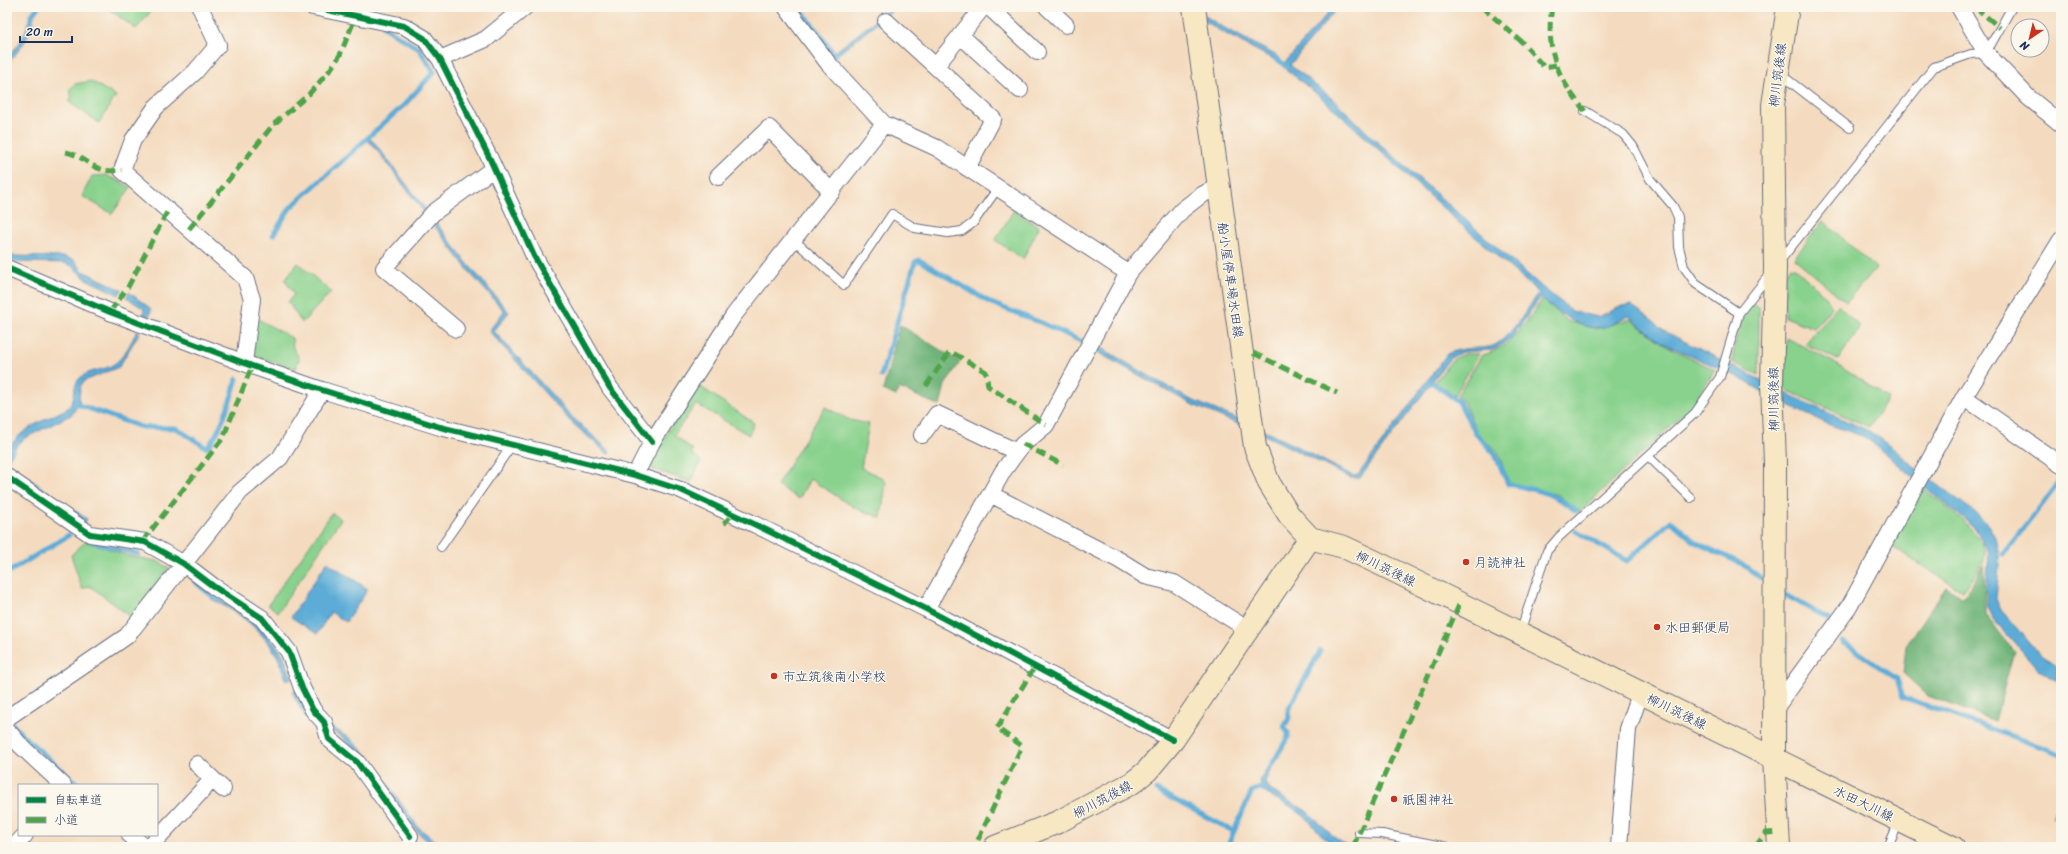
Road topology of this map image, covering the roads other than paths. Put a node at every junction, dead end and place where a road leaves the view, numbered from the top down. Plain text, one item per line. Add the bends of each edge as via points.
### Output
1 (200, 7) edge
2 (314, 7) edge
3 (525, 7) edge
4 (786, 7) edge
5 (983, 7) edge
6 (989, 7) edge
7 (1047, 7) edge
8 (1194, 7) edge
9 (1788, 7) edge
10 (1959, 7) edge
11 (2012, 7) edge
12 (886, 21) dead end
13 (1066, 25) dead end
14 (960, 35) junction
15 (1037, 52) dead end
16 (1986, 53) junction
17 (440, 59) junction
18 (936, 66) junction
19 (1777, 71) junction
20 (1020, 90) dead end
21 (1585, 111) dead end
22 (884, 124) junction
23 (2061, 124) edge
24 (1850, 128) dead end
25 (494, 168) junction
26 (967, 168) junction
27 (718, 177) dead end
28 (1218, 187) junction
29 (998, 188) junction
30 (832, 192) junction
31 (794, 240) junction
32 (2061, 240) edge
33 (7, 268) edge
34 (1775, 268) junction
35 (1128, 273) junction
36 (1739, 313) junction
37 (456, 329) dead end
38 (244, 363) junction
39 (322, 390) junction
40 (1964, 397) junction
41 (922, 435) dead end
42 (652, 442) junction
43 (512, 445) junction
44 (1017, 452) junction
45 (1648, 456) junction
46 (2061, 465) edge
47 (635, 475) junction
48 (7, 477) edge
49 (990, 494) junction
50 (1692, 498) dead end
51 (1310, 538) junction
52 (441, 547) dead end
53 (184, 564) junction
54 (926, 609) junction
55 (1247, 629) junction
56 (1520, 634) junction
57 (1640, 694) junction
58 (1774, 710) junction
59 (7, 718) edge
60 (7, 730) edge
61 (1173, 740) junction
62 (1774, 758) junction
63 (197, 764) dead end
64 (62, 784) edge
65 (1900, 821) junction
66 (158, 831) edge
67 (1359, 833) dead end
68 (151, 836) edge
69 (407, 842) edge
70 (141, 844) edge
71 (995, 847) edge
72 (1447, 847) edge
73 (1619, 847) edge
74 (1779, 847) edge
75 (1888, 847) edge
76 (1954, 847) edge

1 - 38 street via 218,45 195,72 156,107 132,140 122,170 245,278 252,299
2 - 17 street via 404,26 424,38
3 - 17 street via 486,39
4 - 22 street via 828,63
5 - 14 street
6 - 15 street
7 - 13 street
8 - 28 main road, 船小屋停車場水田線
9 - 19 main road, 柳川筑後線
10 - 16 street
11 - 16 lane
12 - 18 street
14 - 18 street
14 - 20 street
16 - 23 street via 2028,97
16 - 34 lane via 1971,54 1934,67
17 - 25 street
18 - 26 street via 993,119
19 - 24 lane
19 - 34 main road, 柳川筑後線 via 1773,105
21 - 36 lane via 1623,134 1633,146 1650,179 1673,206 1678,217 1679,247 1684,267 1696,284
22 - 26 street via 937,148
22 - 30 street
25 - 37 street via 433,213 384,268
25 - 42 street via 534,256 610,388
26 - 29 street
27 - 30 street via 769,128
28 - 35 street via 1200,196 1182,210
28 - 51 main road, 船小屋停車場水田線 via 1256,447 1270,483 1289,515
29 - 31 lane via 973,223 962,231 948,233 915,228 892,214 844,285
29 - 35 street
30 - 31 street
31 - 42 street via 734,315
32 - 40 street
33 - 38 street via 110,312
34 - 36 lane
34 - 58 main road, 柳川筑後線
35 - 44 street via 1046,425
36 - 45 lane via 1723,370 1695,413
38 - 39 street
39 - 43 street via 440,427
39 - 53 street via 280,458 240,492
40 - 46 street
40 - 58 street via 1849,607
41 - 44 street via 937,414
42 - 47 street
43 - 47 street
43 - 52 lane
44 - 49 street
45 - 50 lane
45 - 56 lane via 1547,551
47 - 54 street via 681,490
48 - 53 street via 90,534 145,542
49 - 54 street
49 - 55 street via 1145,576 1174,583
51 - 55 main road, 柳川筑後線
51 - 56 main road, 柳川筑後線 via 1344,547
53 - 59 street via 127,636
53 - 69 street via 262,618 289,652 302,688 313,710 324,722 329,739 357,762
54 - 61 street
55 - 61 main road, 柳川筑後線
56 - 57 main road, 柳川筑後線
57 - 62 main road, 柳川筑後線
57 - 73 street via 1628,729
58 - 62 main road, 柳川筑後線
60 - 64 street
61 - 71 main road, 柳川筑後線 via 1147,771 1132,783 1058,822
62 - 65 main road, 水田大川線
62 - 74 main road
63 - 66 street via 218,784
65 - 75 lane
65 - 76 main road, 水田大川線
67 - 72 lane via 1382,834
68 - 70 street

